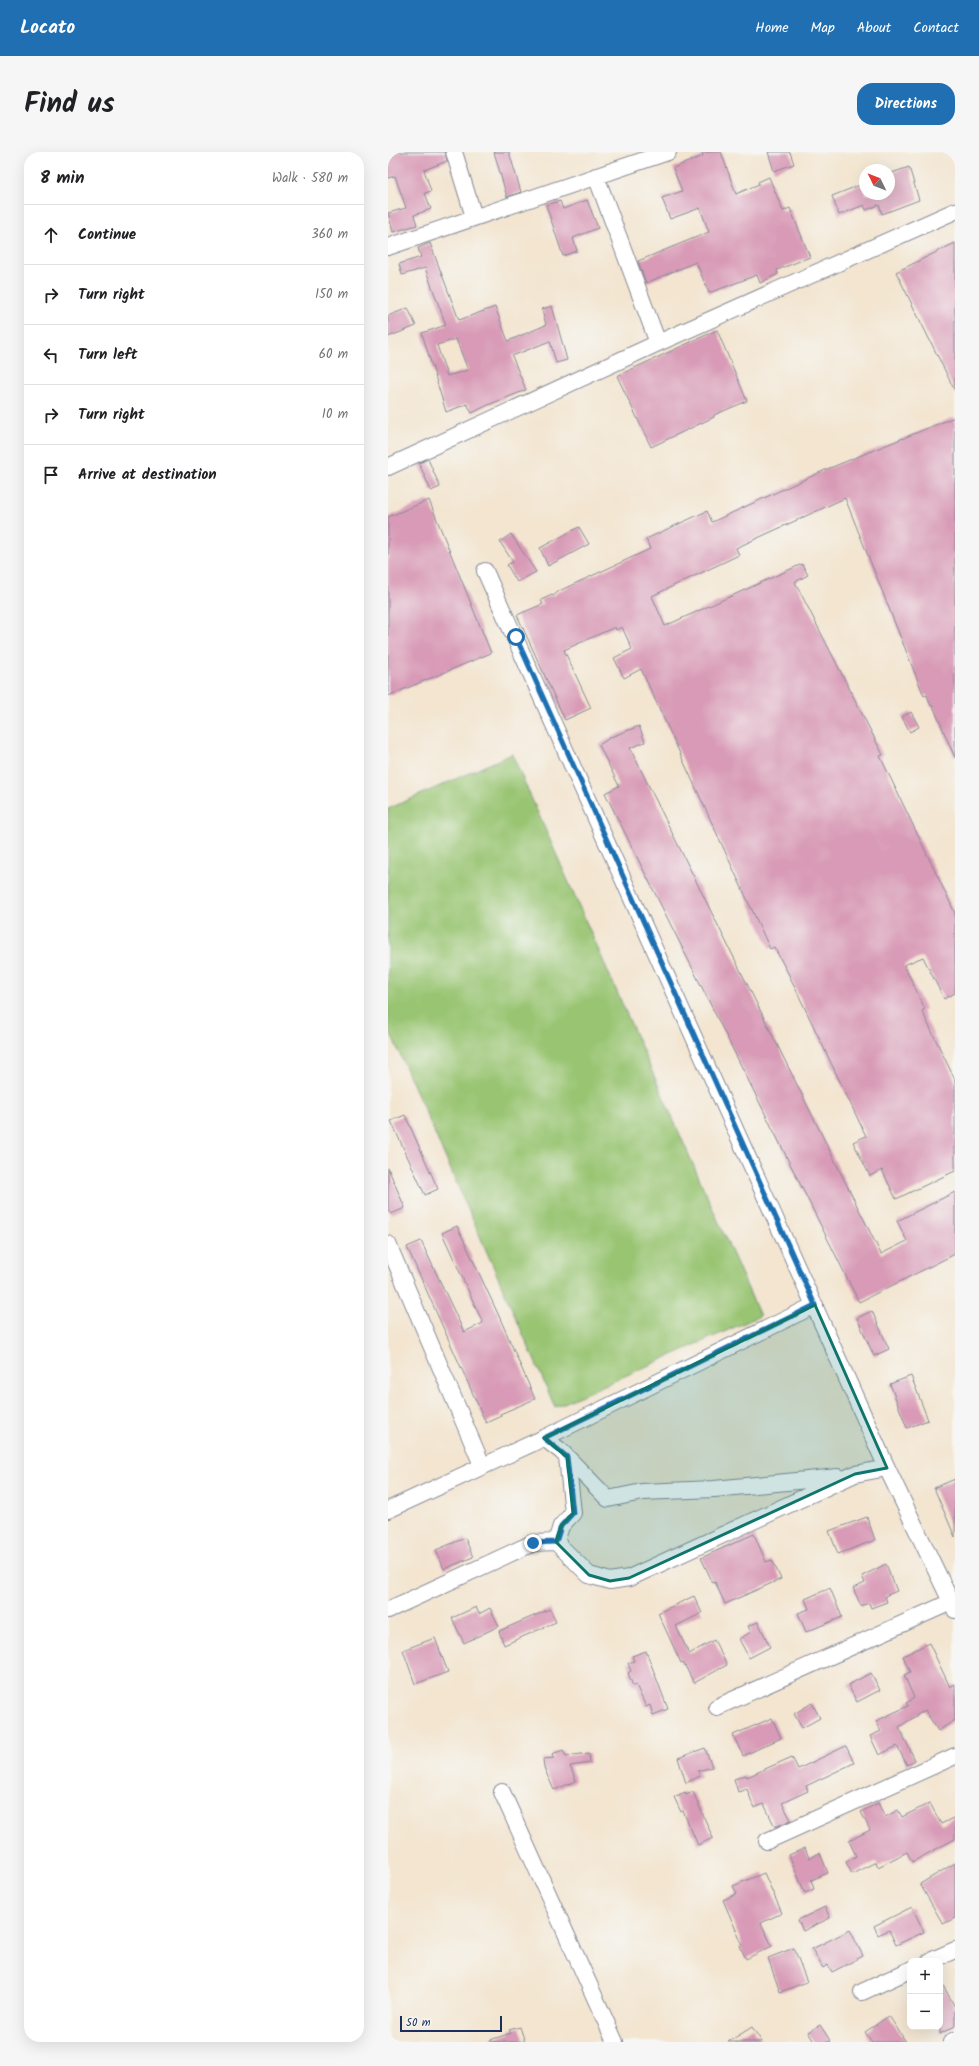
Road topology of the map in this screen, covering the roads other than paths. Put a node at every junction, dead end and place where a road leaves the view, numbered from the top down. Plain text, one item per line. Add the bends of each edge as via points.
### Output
1 (454, 152) edge
2 (668, 152) edge
3 (596, 176) junction
4 (955, 211) edge
5 (474, 217) junction
6 (388, 247) edge
7 (658, 343) junction
8 (388, 467) edge
9 (485, 571) dead end
10 (388, 1244) edge
11 (815, 1305) junction
12 (544, 1438) junction
13 (567, 1457) junction
14 (482, 1465) junction
15 (887, 1468) junction
16 (855, 1474) junction
17 (388, 1510) edge
18 (556, 1542) junction
19 (953, 1606) edge
20 (388, 1610) edge
21 (717, 1707) dead end
22 (955, 1756) edge
23 (502, 1792) dead end
24 (767, 1842) dead end
25 (955, 1950) edge
26 (937, 1958) edge
27 (907, 1971) edge
28 (862, 1992) dead end
29 (955, 2040) edge
30 (615, 2042) edge
31 (951, 2042) edge

1 - 5 street
2 - 3 street
3 - 5 street
3 - 7 street
4 - 7 street
5 - 6 street
7 - 8 street
9 - 11 street
10 - 14 street
11 - 12 street
11 - 15 street
12 - 13 street
12 - 14 street
13 - 16 street via 608,1498 642,1492 714,1489
13 - 18 street via 573,1513 561,1526
14 - 17 street
15 - 16 street
15 - 19 street
16 - 18 street via 629,1578 610,1581 589,1575
18 - 20 street via 533,1543
19 - 21 street
22 - 24 street
23 - 30 street
25 - 26 street
27 - 28 street
29 - 31 street

